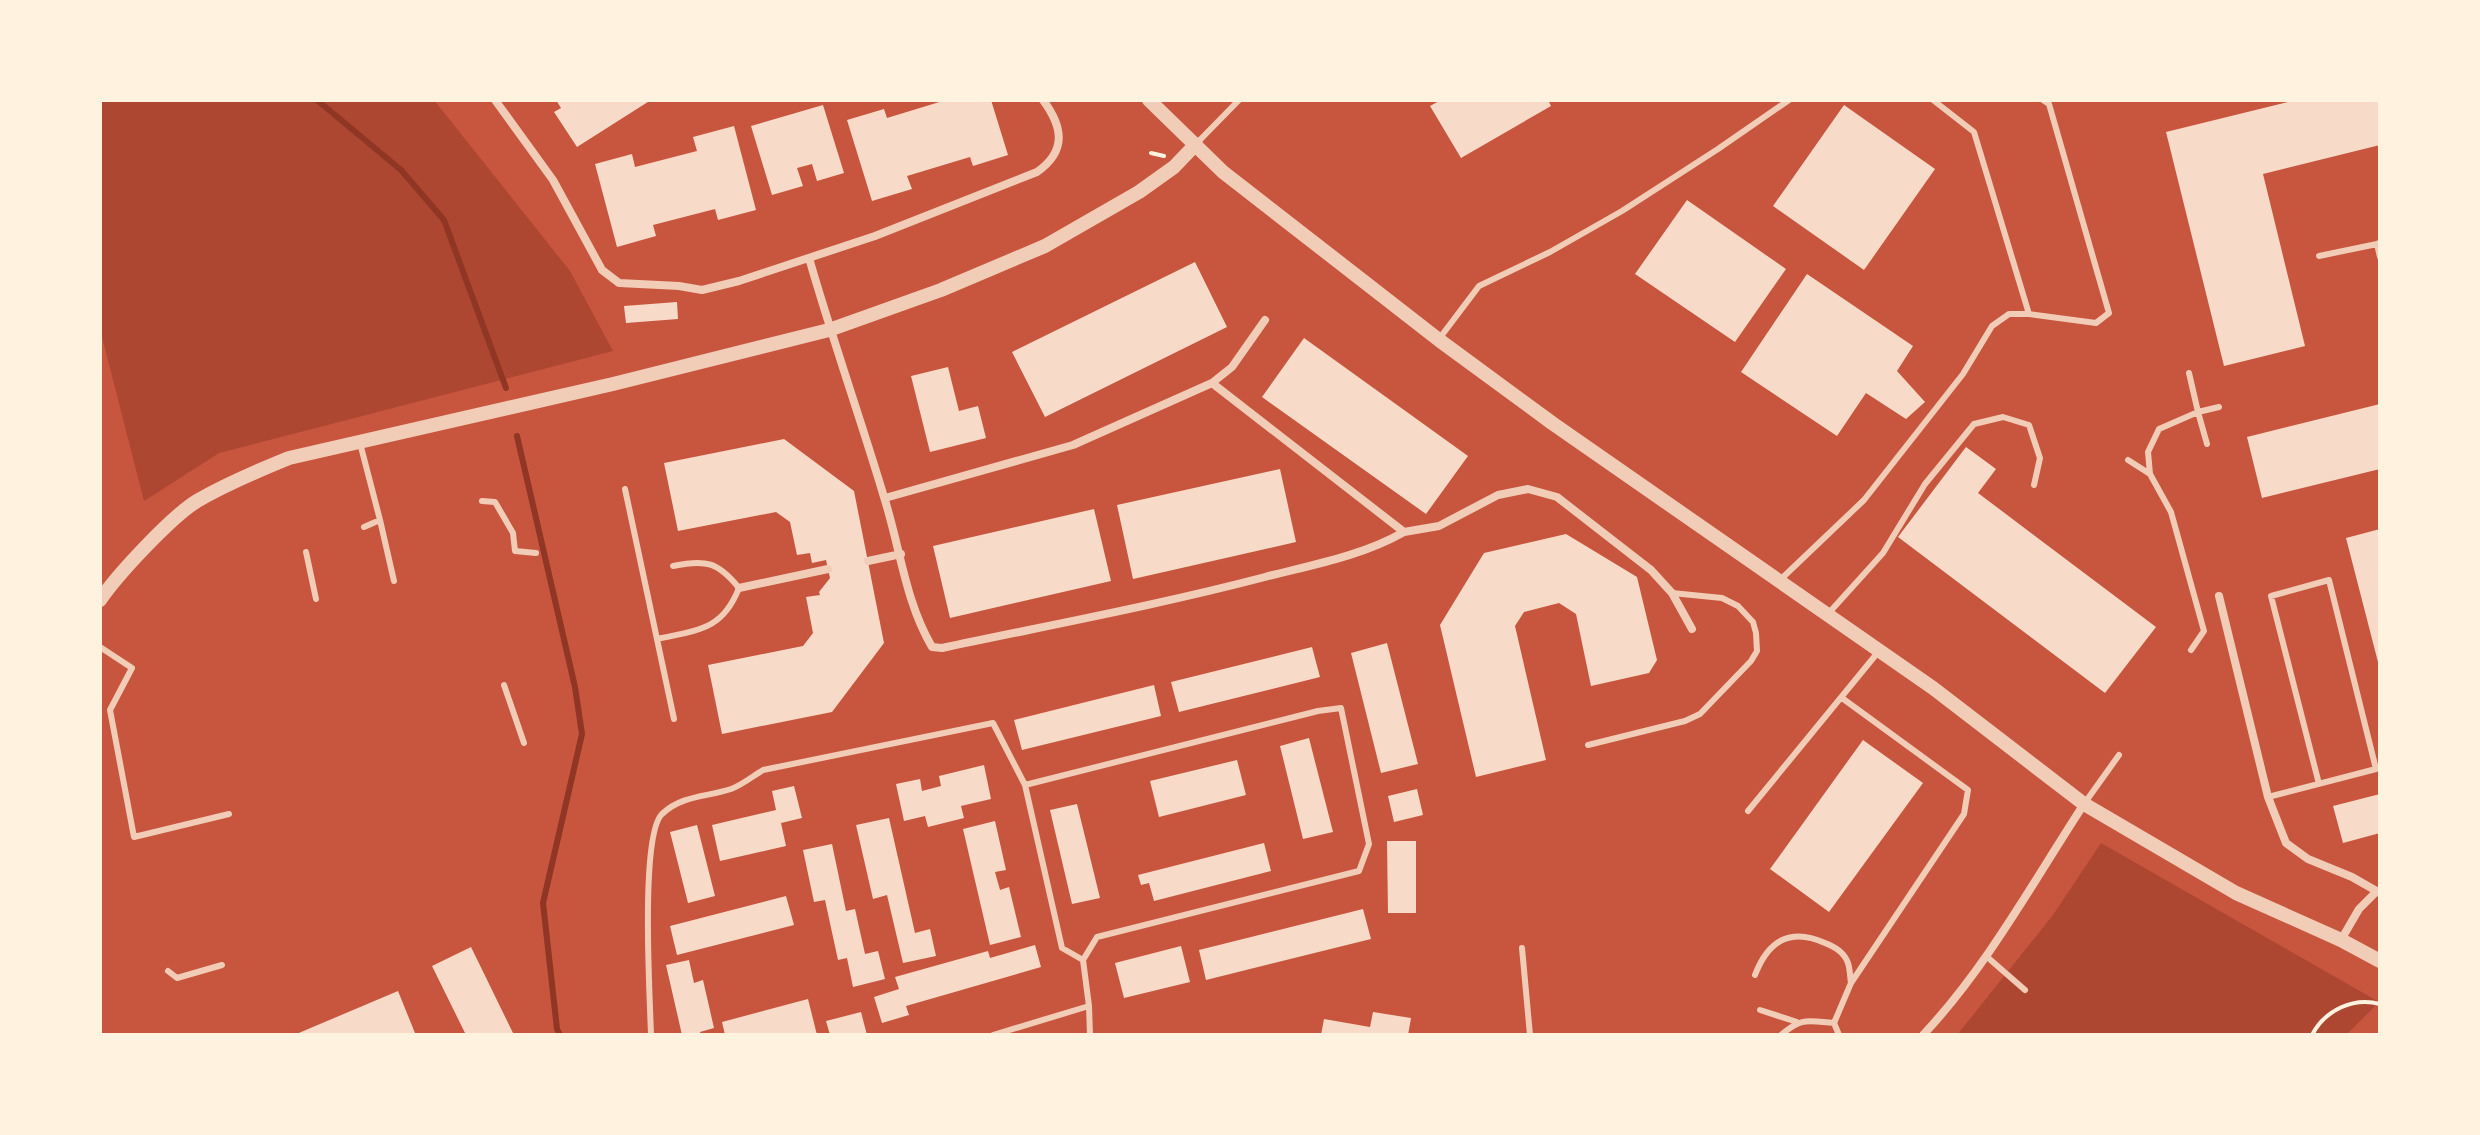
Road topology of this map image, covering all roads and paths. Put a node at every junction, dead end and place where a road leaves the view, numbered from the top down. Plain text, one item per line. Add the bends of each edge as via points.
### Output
1 (495, 100) edge
2 (1043, 100) edge
3 (1149, 100) edge
4 (1239, 100) edge
5 (1789, 100) edge
6 (1933, 100) edge
7 (2043, 100) edge
8 (1196, 144) junction
9 (1151, 153) dead end
10 (1162, 154) dead end
11 (2378, 243) edge
12 (2319, 256) dead end
13 (2380, 257) edge
14 (809, 258) junction
15 (2029, 314) junction
16 (1265, 320) dead end
17 (829, 330) junction
18 (1439, 340) junction
19 (2189, 373) dead end
20 (1212, 383) junction
21 (2219, 407) dead end
22 (2198, 412) junction
23 (360, 440) junction
24 (2207, 444) dead end
25 (2128, 460) dead end
26 (2150, 474) junction
27 (2034, 485) dead end
28 (625, 489) dead end
29 (885, 498) junction
30 (482, 501) dead end
31 (380, 520) junction
32 (364, 527) dead end
33 (1404, 532) junction
34 (306, 552) dead end
35 (536, 553) dead end
36 (901, 554) junction
37 (868, 561) dead end
38 (673, 566) dead end
39 (828, 569) dead end
40 (394, 581) dead end
41 (1779, 581) junction
42 (739, 588) junction
43 (1672, 593) junction
44 (2219, 596) dead end
45 (316, 599) dead end
46 (100, 600) edge
47 (1827, 615) junction
48 (1692, 629) dead end
49 (657, 639) junction
50 (100, 647) edge
51 (2191, 650) dead end
52 (1879, 651) junction
53 (504, 685) dead end
54 (1842, 698) junction
55 (674, 719) dead end
56 (524, 743) dead end
57 (1588, 745) dead end
58 (2119, 755) dead end
59 (2319, 784) junction
60 (1025, 785) junction
61 (2268, 797) junction
62 (2084, 804) junction
63 (1748, 811) dead end
64 (229, 814) dead end
65 (2379, 892) edge
66 (2341, 940) junction
67 (1522, 948) dead end
68 (1986, 956) junction
69 (1083, 960) junction
70 (2380, 961) edge
71 (222, 965) dead end
72 (168, 971) dead end
73 (1755, 975) dead end
74 (1851, 983) junction
75 (2025, 990) dead end
76 (2380, 1004) edge
77 (1089, 1006) junction
78 (1760, 1010) dead end
79 (1797, 1022) junction
80 (1834, 1023) junction
81 (651, 1035) edge
82 (993, 1035) edge
83 (1090, 1035) edge
84 (1530, 1035) edge
85 (1781, 1035) edge
86 (1839, 1035) edge
87 (1923, 1035) edge
88 (2312, 1035) edge

1 - 14 street via 553,180 602,270 619,283 702,290
2 - 14 street via 1058,129 1058,150 1050,164
3 - 8 street
4 - 8 lane
5 - 18 lane via 1622,211 1479,286
6 - 15 lane via 1974,132
7 - 15 lane via 2049,104 2109,313 2096,323
8 - 17 street via 1139,192 1045,246
8 - 18 street via 1223,172
9 - 10 path
11 - 12 lane
11 - 13 lane
14 - 17 street
15 - 41 lane via 2009,314 1992,326 1963,374 1864,500
16 - 20 street via 1232,367
17 - 23 street
17 - 29 street
18 - 41 street
19 - 22 lane
20 - 29 street via 1073,445
20 - 33 street
21 - 22 lane
22 - 24 lane
22 - 26 lane via 2159,429 2148,452
23 - 31 lane
23 - 46 street via 289,458 194,503
25 - 26 lane
26 - 51 lane via 2171,512 2204,631
27 - 47 lane via 2040,458 2029,425 2003,417 1974,424 1925,484 1883,553
28 - 49 lane
29 - 36 street
30 - 35 lane via 495,502 513,533 515,551
31 - 32 lane
31 - 40 lane
33 - 36 street via 1336,559 1203,593 942,648 932,647 924,633 909,596
33 - 43 street via 1439,526 1498,495 1528,489 1557,497 1651,570
34 - 45 lane
36 - 37 street
38 - 42 lane via 709,563 725,571
39 - 42 street
41 - 47 street
42 - 49 lane via 718,619 701,629
43 - 48 street
43 - 57 lane via 1722,598 1738,606 1753,622 1757,651 1700,714
44 - 61 street
47 - 52 street
49 - 55 lane
50 - 64 lane via 132,668 110,710 134,837
52 - 54 lane
52 - 62 street
53 - 56 lane
54 - 63 lane
54 - 74 lane via 1968,790 1964,814
58 - 62 lane
59 - 59 lane via 2376,769 2329,580 2271,596
59 - 61 lane
60 - 69 lane via 1062,948
60 - 69 lane via 1341,708 1369,844 1359,871 1097,937
60 - 81 lane via 993,723 763,770 732,788 689,797 661,815 652,833 648,918
61 - 65 street via 2286,843
62 - 66 street via 2236,893
62 - 68 street
65 - 66 street via 2359,909
66 - 70 street
67 - 84 lane
68 - 75 lane
68 - 87 street
69 - 77 lane
71 - 72 lane via 177,978
73 - 74 lane via 1773,945 1808,935 1838,949 1848,962
74 - 80 lane
76 - 88 path via 2349,1004 2328,1015
77 - 82 lane
77 - 83 lane
78 - 79 lane
79 - 80 lane
79 - 85 lane
80 - 86 lane

